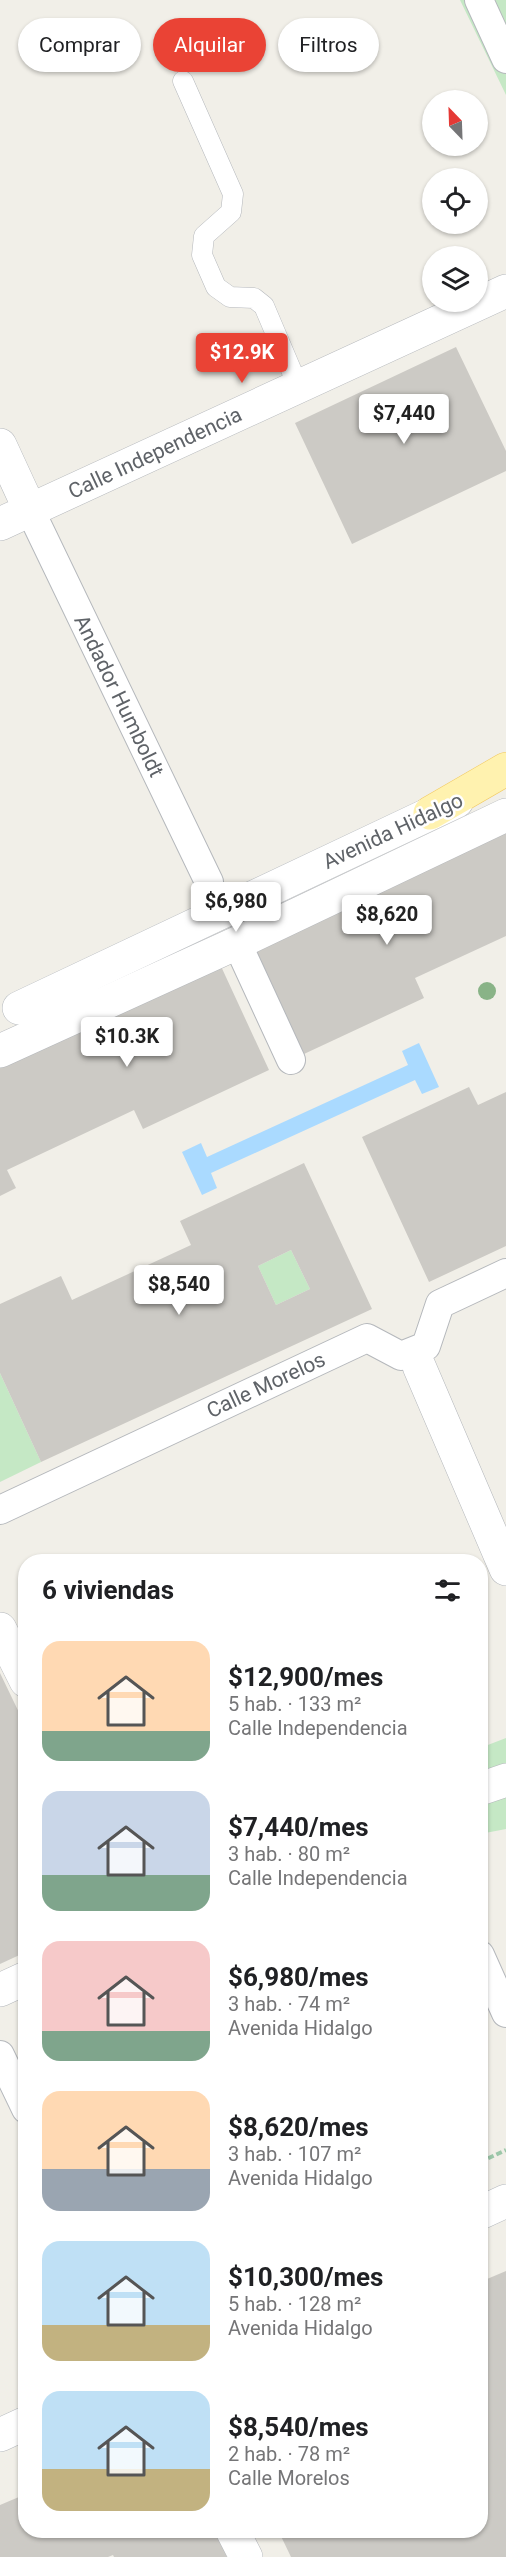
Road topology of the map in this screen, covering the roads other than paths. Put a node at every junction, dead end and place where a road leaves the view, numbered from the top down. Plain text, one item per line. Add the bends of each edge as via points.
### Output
1 (478, 0) edge
2 (506, 58) edge
3 (183, 81) dead end
4 (506, 291) edge
5 (298, 386) junction
6 (0, 445) edge
7 (30, 510) junction
8 (0, 524) edge
9 (506, 769) edge
10 (506, 778) edge
11 (430, 813) junction
12 (506, 815) edge
13 (209, 882) dead end
14 (237, 943) junction
15 (19, 1008) dead end
16 (0, 1051) edge
17 (291, 1060) dead end
18 (506, 1273) edge
19 (419, 1366) dead end
20 (0, 1510) edge
21 (506, 1569) edge
22 (0, 1629) edge
23 (18, 1665) edge
24 (506, 1780) edge
25 (488, 1786) edge
26 (488, 1973) edge
27 (18, 1982) edge
28 (0, 1990) edge
29 (506, 2013) edge
30 (0, 2055) edge
31 (18, 2092) edge
32 (506, 2201) edge
33 (488, 2209) edge
34 (18, 2427) edge
35 (0, 2435) edge
36 (236, 2538) edge
37 (246, 2557) edge

1 - 2 street
3 - 5 lane via 232,194 231,213 204,236 202,255 216,287 230,297 254,298 264,306
4 - 5 street, Calle Independencia
5 - 7 street, Calle Independencia
6 - 7 street
7 - 8 street, Calle Independencia
7 - 13 street, Andador Humboldt
9 - 11 main road
10 - 11 street, Avenida Hidalgo
11 - 15 street, Avenida Hidalgo
12 - 14 street, Avenida Hidalgo
14 - 16 street, Avenida Hidalgo
14 - 17 street
18 - 20 street, Calle Morelos via 440,1304 426,1346 401,1356 367,1338
19 - 21 street
22 - 23 street
24 - 25 street
26 - 29 street
27 - 28 street
30 - 31 street
32 - 33 street
34 - 35 street
36 - 37 street

